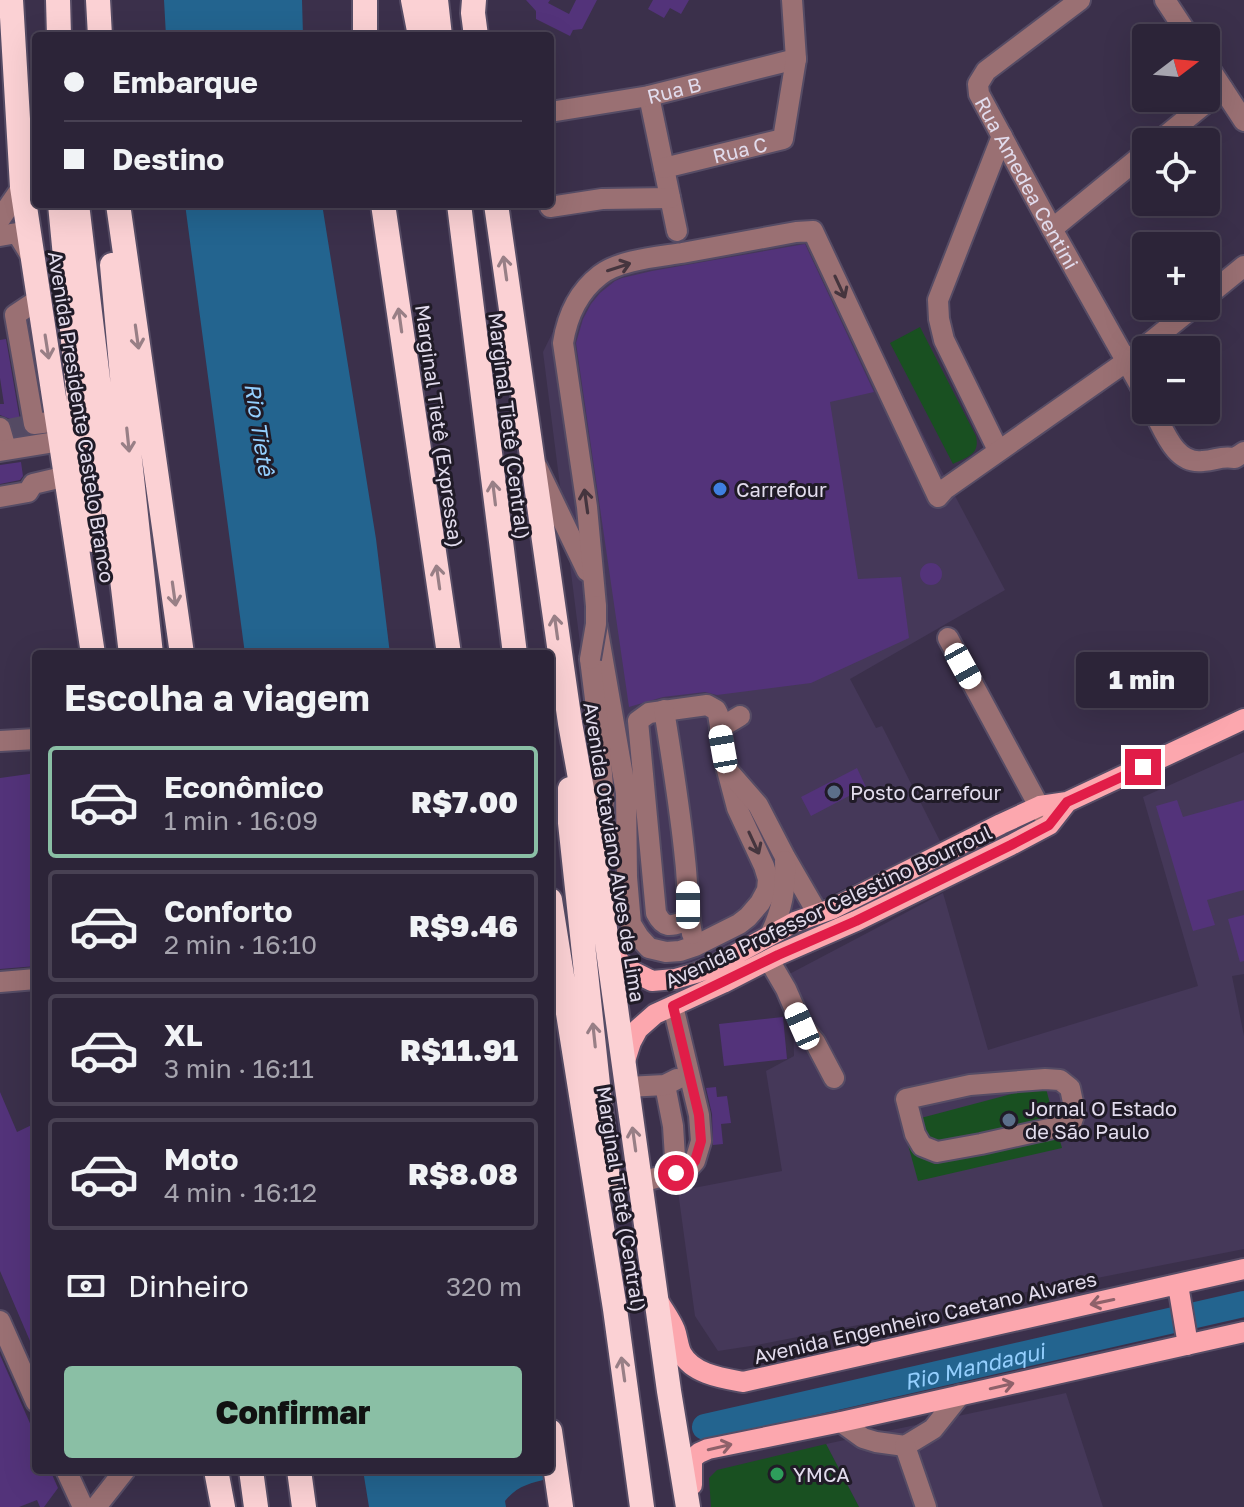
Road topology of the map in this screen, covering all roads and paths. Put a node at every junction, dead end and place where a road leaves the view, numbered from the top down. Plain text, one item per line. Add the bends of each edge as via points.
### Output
1 (11, 0) edge
2 (58, 0) edge
3 (98, 0) edge
4 (365, 0) edge
5 (413, 0) edge
6 (436, 0) edge
7 (792, 0) edge
8 (1080, 0) edge
9 (1165, 0) edge
10 (1181, 24) edge
11 (59, 32) edge
12 (100, 32) edge
13 (365, 32) edge
14 (419, 32) edge
15 (440, 32) edge
16 (796, 59) junction
17 (1220, 84) edge
18 (1223, 89) junction
19 (649, 96) junction
20 (554, 111) edge
21 (1244, 121) edge
22 (1175, 128) edge
23 (1002, 136) junction
24 (1132, 163) edge
25 (664, 168) junction
26 (22, 187) junction
27 (670, 198) junction
28 (554, 206) edge
29 (60, 208) edge
30 (77, 208) edge
31 (384, 208) edge
32 (457, 208) edge
33 (497, 208) edge
34 (120, 214) edge
35 (0, 219) edge
36 (1052, 229) junction
37 (677, 231) dead end
38 (0, 236) edge
39 (33, 259) junction
40 (1244, 266) edge
41 (1220, 286) edge
42 (39, 299) junction
43 (7, 320) edge
44 (1178, 320) edge
45 (1127, 361) junction
46 (1132, 370) edge
47 (1161, 424) edge
48 (20, 437) edge
49 (998, 450) junction
50 (532, 456) junction
51 (1241, 461) edge
52 (67, 476) junction
53 (33, 484) junction
54 (0, 497) edge
55 (948, 638) dead end
56 (94, 650) edge
57 (96, 650) edge
58 (131, 650) edge
59 (151, 650) edge
60 (181, 650) edge
61 (448, 650) edge
62 (514, 650) edge
63 (664, 710) junction
64 (740, 716) dead end
65 (1244, 719) edge
66 (570, 723) junction
67 (720, 728) junction
68 (32, 739) edge
69 (0, 741) edge
70 (727, 770) junction
71 (1044, 815) junction
72 (785, 857) junction
73 (598, 878) junction
74 (695, 886) dead end
75 (818, 914) junction
76 (689, 920) junction
77 (856, 921) junction
78 (554, 925) edge
79 (783, 928) junction
80 (824, 936) junction
81 (701, 943) junction
82 (608, 950) junction
83 (773, 958) junction
84 (32, 979) edge
85 (652, 981) junction
86 (0, 982) edge
87 (664, 1010) junction
88 (625, 1075) junction
89 (688, 1075) junction
90 (834, 1078) dead end
91 (665, 1085) junction
92 (906, 1099) joint
93 (676, 1173) junction
94 (640, 1182) junction
95 (1244, 1269) edge
96 (1178, 1285) junction
97 (658, 1299) junction
98 (615, 1309) junction
99 (0, 1321) edge
100 (1244, 1332) edge
101 (1188, 1345) junction
102 (32, 1393) edge
103 (960, 1395) junction
104 (841, 1422) junction
105 (905, 1446) junction
106 (554, 1459) edge
107 (68, 1474) edge
108 (122, 1474) edge
109 (217, 1474) edge
110 (252, 1474) edge
111 (300, 1474) edge
112 (688, 1506) edge
113 (83, 1507) edge
114 (96, 1507) edge
115 (223, 1507) edge
116 (256, 1507) edge
117 (304, 1507) edge
118 (561, 1507) edge
119 (642, 1507) edge
120 (926, 1507) edge

1 - 26 highway, Avenida Presidente Castelo Branco
2 - 11 highway
3 - 12 highway
4 - 13 highway
5 - 14 highway
6 - 15 highway
7 - 16 street
8 - 23 street, Rua Amedea Centini via 986,71 978,84
9 - 10 street
16 - 19 street, Rua B
16 - 25 street, Rua C via 783,139
17 - 18 street
18 - 21 street
18 - 22 street
19 - 20 street, Rua B
19 - 25 street
23 - 36 street, Rua Amedea Centini
23 - 49 street via 938,300 944,340
24 - 36 street
25 - 27 street
26 - 35 street
26 - 39 highway, Avenida Presidente Castelo Branco
27 - 28 street
27 - 37 street
29 - 57 highway via 102,630
30 - 58 highway
61 -> 31 highway, Marginal Tietê (Expressa)
62 -> 32 highway, Marginal Tietê (Central)
50 -> 33 highway, Avenida Otaviano Alves de Lima
34 -> 59 highway via 112,263
34 -> 60 highway
36 - 45 street, Rua Amedea Centini
38 - 39 street via 17,233
39 - 42 highway, Avenida Presidente Castelo Branco
40 - 41 street
42 - 43 street
42 -> 48 highway, Avenida Presidente Castelo Branco
43 - 48 street
44 - 45 street
45 - 46 street, Rua Amedea Centini
45 - 49 street
47 - 51 street via 1184,459 1201,462 1222,456
48 - 52 highway, Avenida Presidente Castelo Branco
48 - 53 street
73 -> 49 street, bridge via 604,799 590,659 596,606 563,343 565,326 585,289 612,268 813,231 938,497
66 -> 50 highway, Avenida Otaviano Alves de Lima
50 - 81 street via 587,570 626,793 631,924 649,948 680,951
52 - 53 street
52 - 56 highway, Avenida Presidente Castelo Branco
53 - 54 street via 28,492
55 - 71 street
63 - 67 street via 707,705 716,710
63 - 76 street
63 - 76 street via 638,721 656,913 666,925
64 - 67 street
65 - 71 main road, Avenida Professor Celestino Bourroul
66 - 73 highway, Avenida Otaviano Alves de Lima
98 -> 66 highway via 604,1129 570,823
67 - 70 street
68 - 69 street
70 - 72 street via 758,805
70 -> 81 street via 737,808 764,866 767,890 748,917
71 - 75 main road, Avenida Professor Celestino Bourroul via 1001,824
71 - 77 main road, Avenida Professor Celestino Bourroul
72 - 75 street
72 - 79 street via 785,893 778,918
73 - 82 highway, Avenida Otaviano Alves de Lima
74 - 81 street
75 - 77 main road
75 - 79 main road, Avenida Professor Celestino Bourroul
76 - 81 street
77 - 80 main road, Avenida Professor Celestino Bourroul
78 - 98 highway, Marginal Tietê (Central)
79 - 80 main road via 813,927
79 - 83 main road via 791,931 789,946
79 - 85 main road, Avenida Professor Celestino Bourroul via 714,966
80 - 83 main road, Avenida Professor Celestino Bourroul
82 - 85 main road, Avenida Professor Celestino Bourroul via 626,968
82 - 88 highway, Avenida Otaviano Alves de Lima
83 - 87 main road, Avenida Professor Celestino Bourroul
83 - 90 street via 802,1026
84 - 86 street
85 - 87 main road via 648,1006
87 - 88 main road, Avenida Professor Celestino Bourroul via 638,1029
87 - 89 street
88 - 91 street
94 -> 88 highway, Avenida Otaviano Alves de Lima
89 - 91 street
89 - 93 street via 701,1141 695,1161
91 - 93 street
92 - 92 street via 961,1086 1060,1080 1070,1088 1075,1112 1071,1124 1062,1127 937,1152 922,1146
93 - 94 street
94 - 97 highway, Avenida Otaviano Alves de Lima
95 - 96 main road, Avenida Engenheiro Caetano Alvares
96 -> 97 main road, Avenida Engenheiro Caetano Alvares via 743,1382 688,1362
96 - 101 main road
97 - 112 highway, Avenida Otaviano Alves de Lima
119 -> 98 highway, Marginal Tietê (Central)
99 - 102 street
100 - 101 main road
103 -> 101 main road
103 - 104 main road
103 - 105 street via 933,1429
104 - 105 street via 863,1438
112 -> 104 main road via 692,1459 699,1453
105 - 120 street
106 - 118 highway
107 - 113 street
108 - 114 street
109 - 115 highway
110 - 116 highway
111 - 117 highway

